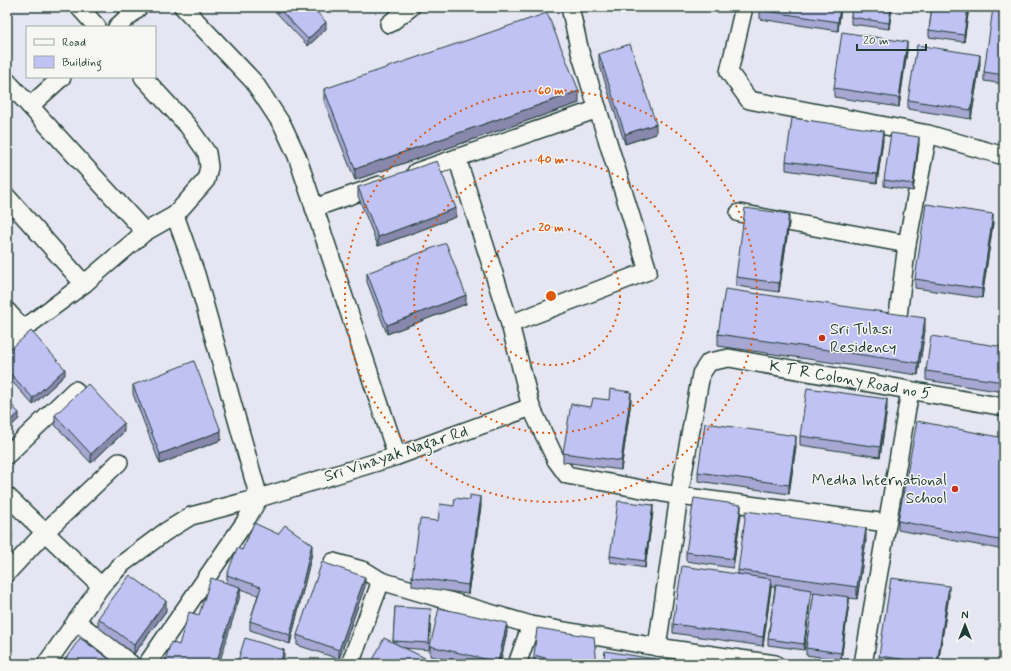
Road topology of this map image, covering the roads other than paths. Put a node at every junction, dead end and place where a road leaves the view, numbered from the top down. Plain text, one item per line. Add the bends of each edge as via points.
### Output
1 (79, 7) edge
2 (139, 7) edge
3 (183, 7) edge
4 (411, 7) edge
5 (570, 7) edge
6 (744, 7) edge
7 (389, 24) dead end
8 (96, 26) edge
9 (118, 26) edge
10 (61, 78) edge
11 (144, 78) edge
12 (7, 81) edge
13 (30, 106) junction
14 (598, 109) junction
15 (928, 134) junction
16 (1004, 156) edge
17 (457, 158) junction
18 (7, 196) edge
19 (314, 208) junction
20 (739, 213) dead end
21 (175, 215) junction
22 (145, 232) junction
23 (907, 244) junction
24 (84, 284) junction
25 (7, 311) edge
26 (898, 316) edge
27 (510, 324) junction
28 (23, 329) junction
29 (7, 341) edge
30 (75, 390) dead end
31 (910, 390) junction
32 (531, 407) junction
33 (1004, 407) edge
34 (7, 455) edge
35 (397, 456) junction
36 (119, 462) dead end
37 (7, 496) edge
38 (679, 496) junction
39 (259, 498) junction
40 (887, 523) junction
41 (44, 533) junction
42 (333, 562) dead end
43 (7, 573) edge
44 (381, 581) junction
45 (101, 586) junction
46 (76, 621) junction
47 (531, 625) junction
48 (657, 647) junction
49 (46, 664) edge
50 (131, 664) edge
51 (147, 664) edge
52 (350, 664) edge
53 (517, 664) edge
54 (775, 664) edge
55 (863, 664) edge

1 - 8 street
2 - 9 street
3 - 19 street via 254,82 279,119 297,156
4 - 7 street
5 - 14 street via 580,52
6 - 15 street via 730,72 749,100
10 - 13 street
11 - 21 street via 188,126 207,153 209,167 206,180
12 - 13 street
13 - 22 street
14 - 17 street
14 - 27 street via 648,271
15 - 16 street
15 - 23 street
17 - 19 street
17 - 27 street
18 - 24 street
19 - 35 street
20 - 23 street
21 - 22 street
21 - 39 street via 196,274
22 - 24 street
23 - 26 street
24 - 28 street
25 - 28 street
27 - 32 street
28 - 29 street
30 - 34 street
31 - 33 street, K T R Colony Road no 5
31 - 38 street, K T R Colony Road no 5 via 729,358 709,362 701,374
31 - 40 street
32 - 35 street, Sri Vinayak Nagar Rd
32 - 38 street via 556,460 567,475
35 - 39 street, Sri Vinayak Nagar Rd
36 - 41 street
37 - 41 street
38 - 40 street
38 - 48 street
39 - 45 street, Sri Vinayak Nagar Rd via 191,516 122,564
39 - 51 street
40 - 55 street
41 - 43 street
41 - 45 street
42 - 44 street via 365,571
44 - 47 street
44 - 52 street
45 - 46 street, Sri Vinayak Nagar Rd
46 - 49 street, Sri Vinayak Nagar Rd
46 - 50 street
47 - 48 street
47 - 53 street
48 - 54 street

